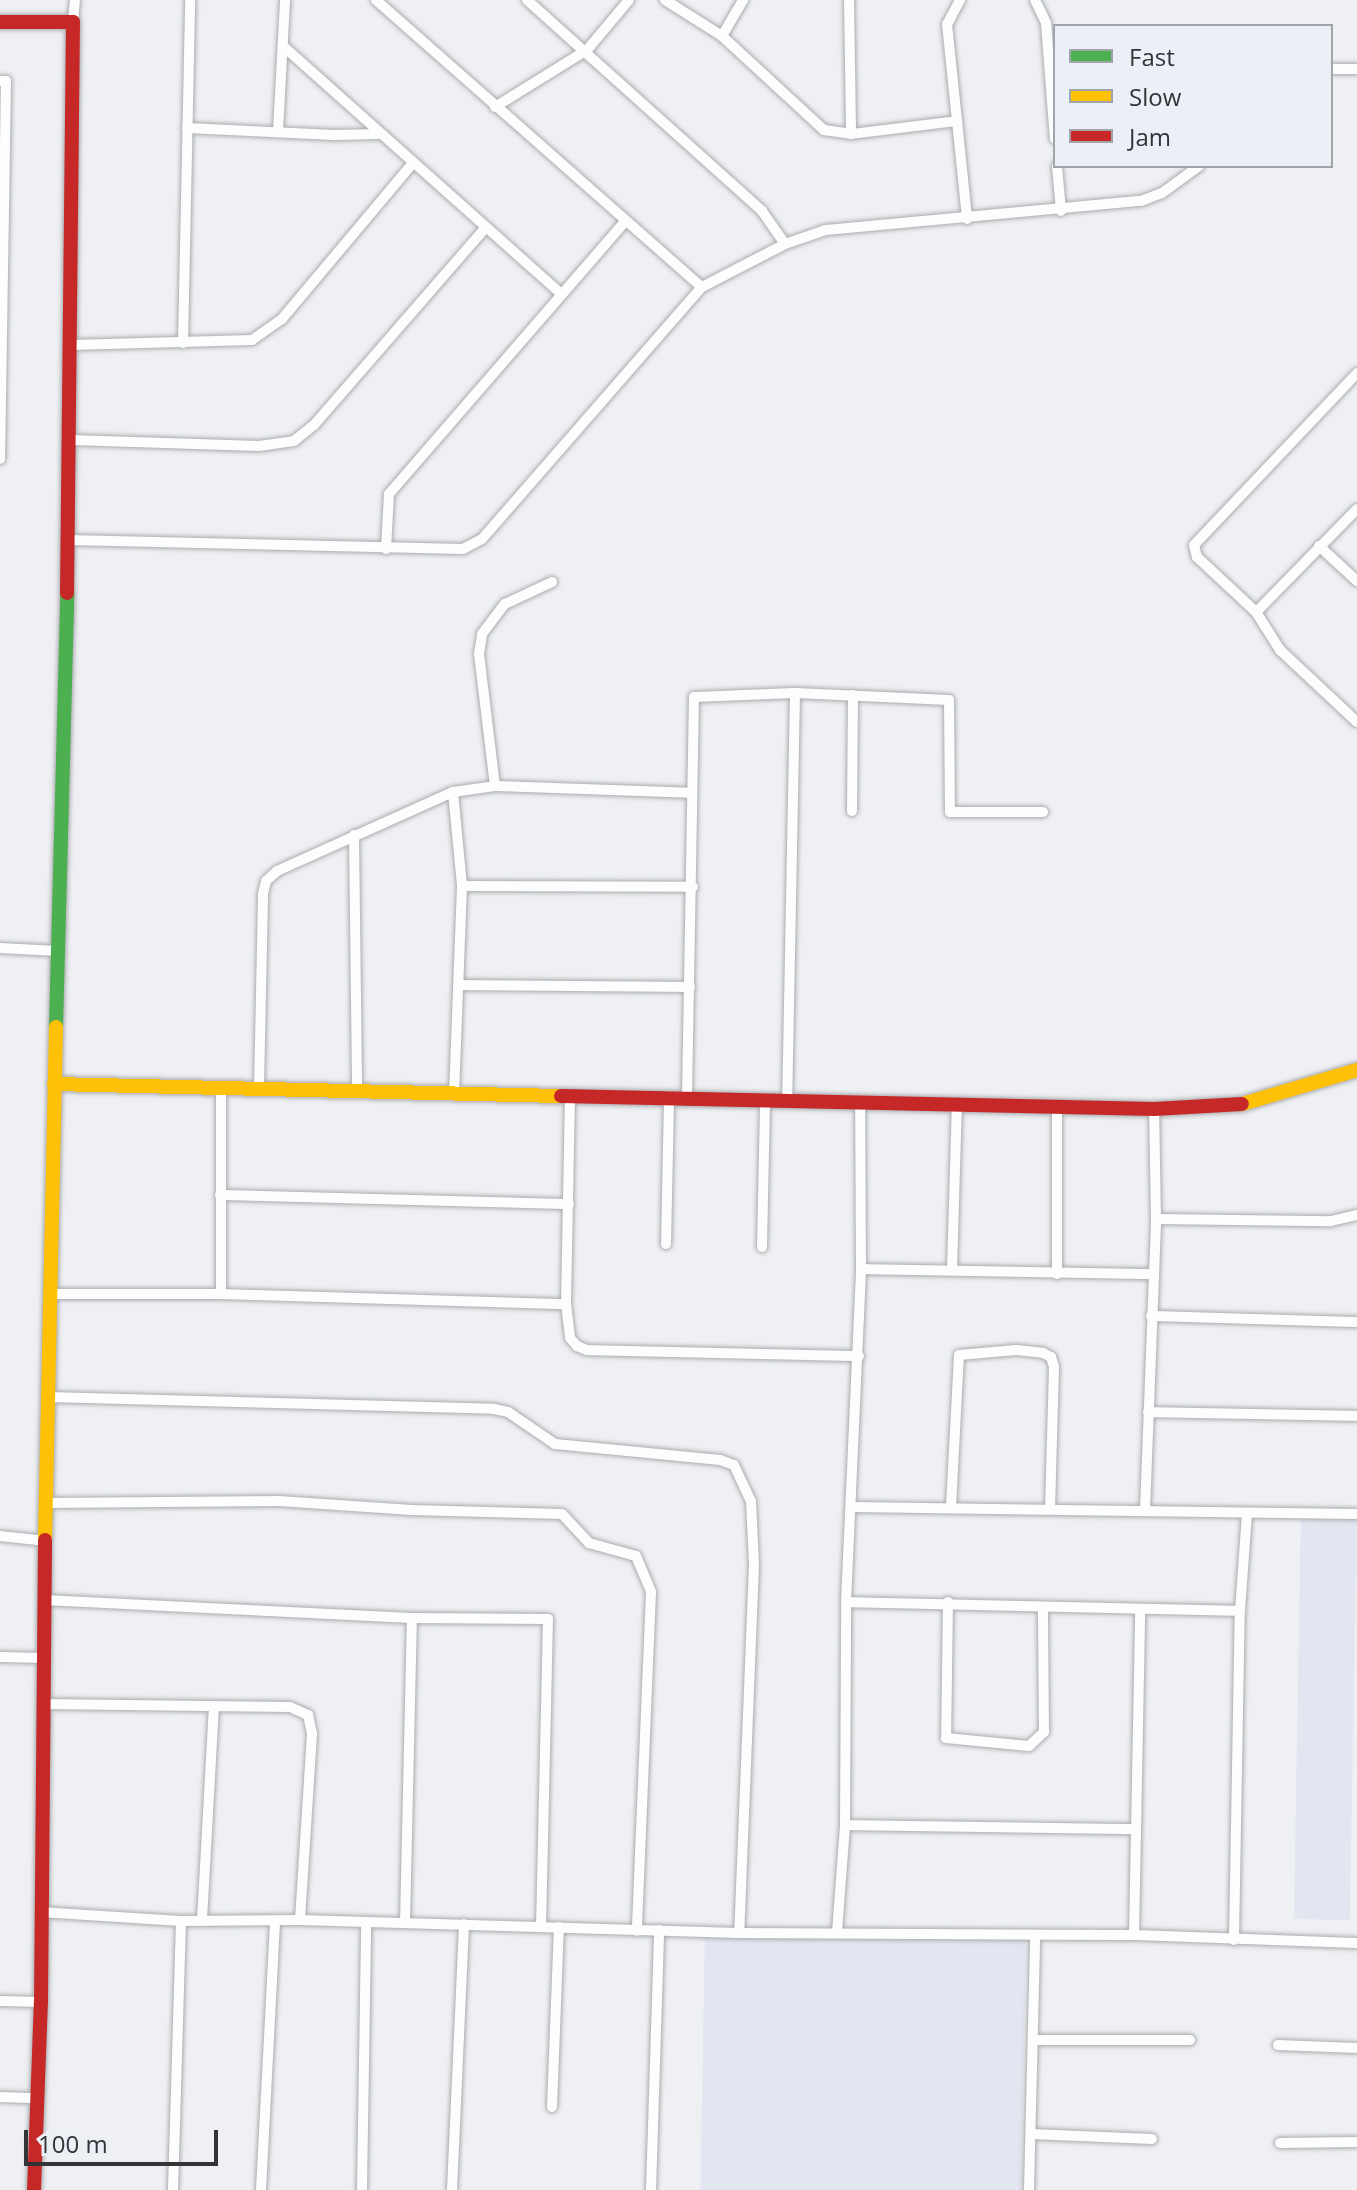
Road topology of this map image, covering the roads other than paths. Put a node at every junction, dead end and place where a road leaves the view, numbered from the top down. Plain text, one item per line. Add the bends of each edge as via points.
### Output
1 (75, 0) edge
2 (190, 0) edge
3 (285, 0) edge
4 (376, 0) edge
5 (527, 0) edge
6 (629, 0) edge
7 (665, 0) edge
8 (743, 0) edge
9 (849, 0) edge
10 (960, 0) edge
11 (1035, 0) edge
12 (0, 22) edge
13 (73, 22) junction
14 (722, 36) junction
15 (283, 46) junction
16 (587, 50) junction
17 (1333, 69) edge
18 (1357, 69) edge
19 (0, 81) edge
20 (495, 107) junction
21 (1053, 113) edge
22 (957, 121) junction
23 (187, 128) junction
24 (278, 131) junction
25 (379, 134) junction
26 (851, 134) junction
27 (412, 164) junction
28 (1057, 168) edge
29 (1196, 168) edge
30 (1061, 211) junction
31 (967, 219) junction
32 (625, 222) junction
33 (485, 228) junction
34 (785, 244) junction
35 (702, 287) junction
36 (561, 294) junction
37 (183, 343) junction
38 (71, 345) junction
39 (1357, 373) edge
40 (71, 440) junction
41 (0, 459) edge
42 (1357, 509) edge
43 (68, 540) junction
44 (1319, 546) junction
45 (386, 549) junction
46 (1357, 581) edge
47 (552, 582) dead end
48 (1256, 612) junction
49 (795, 693) junction
50 (853, 695) junction
51 (1357, 722) edge
52 (495, 786) junction
53 (453, 792) junction
54 (692, 793) junction
55 (852, 811) dead end
56 (1043, 812) dead end
57 (354, 835) junction
58 (462, 886) junction
59 (693, 887) junction
60 (0, 948) edge
61 (57, 951) junction
62 (460, 985) junction
63 (690, 987) junction
64 (1357, 1070) edge
65 (54, 1084) junction
66 (221, 1086) junction
67 (259, 1088) junction
68 (357, 1089) junction
69 (454, 1094) junction
70 (570, 1095) junction
71 (669, 1096) junction
72 (687, 1097) junction
73 (765, 1099) junction
74 (787, 1100) junction
75 (860, 1103) junction
76 (957, 1104) junction
77 (1057, 1108) junction
78 (1154, 1109) junction
79 (220, 1195) junction
80 (569, 1204) junction
81 (1357, 1215) edge
82 (1156, 1219) junction
83 (666, 1244) dead end
84 (762, 1247) dead end
85 (861, 1269) junction
86 (952, 1270) junction
87 (1057, 1274) junction
88 (1153, 1274) junction
89 (51, 1294) junction
90 (221, 1294) junction
91 (566, 1304) junction
92 (1151, 1316) junction
93 (1357, 1322) edge
94 (859, 1356) junction
95 (48, 1397) junction
96 (1148, 1412) junction
97 (1357, 1416) edge
98 (47, 1503) junction
99 (852, 1507) junction
100 (951, 1507) junction
101 (1050, 1507) junction
102 (1145, 1510) junction
103 (1247, 1514) junction
104 (1357, 1514) edge
105 (0, 1536) edge
106 (47, 1541) junction
107 (44, 1600) junction
108 (846, 1602) junction
109 (948, 1602) junction
110 (1043, 1607) junction
111 (1140, 1609) junction
112 (1240, 1611) junction
113 (412, 1618) junction
114 (0, 1657) edge
115 (44, 1658) junction
116 (42, 1704) junction
117 (214, 1706) junction
118 (845, 1825) junction
119 (1136, 1829) junction
120 (40, 1912) junction
121 (202, 1920) junction
122 (300, 1920) junction
123 (181, 1921) junction
124 (275, 1921) junction
125 (366, 1923) junction
126 (405, 1923) junction
127 (464, 1924) junction
128 (541, 1925) junction
129 (559, 1927) junction
130 (659, 1930) junction
131 (637, 1931) junction
132 (837, 1932) junction
133 (739, 1933) junction
134 (1134, 1935) junction
135 (1035, 1936) junction
136 (1234, 1940) junction
137 (1357, 1943) edge
138 (0, 2001) edge
139 (41, 2002) junction
140 (1035, 2040) junction
141 (1190, 2040) dead end
142 (1278, 2045) dead end
143 (1357, 2048) edge
144 (0, 2097) edge
145 (37, 2098) junction
146 (552, 2107) dead end
147 (1031, 2134) junction
148 (1152, 2139) dead end
149 (1357, 2142) edge
150 (1280, 2143) dead end
151 (34, 2190) edge
152 (173, 2190) edge
153 (261, 2190) edge
154 (362, 2190) edge
155 (452, 2190) edge
156 (651, 2190) edge
157 (1029, 2190) edge

1 - 13 street
2 - 23 street
3 - 15 street
4 - 20 street
5 - 16 street
6 - 16 street
7 - 14 street
8 - 14 street
9 - 26 street
10 - 22 street via 947,24
11 - 21 street via 1046,23
12 - 13 street
13 - 38 street
14 - 26 street via 805,117 824,130
15 - 24 street
15 - 25 street
16 - 20 street
16 - 34 street via 762,211
17 - 18 street
19 - 41 street via 6,81
20 - 32 street
22 - 26 street
22 - 31 street
23 - 24 street
23 - 37 street
24 - 25 street
25 - 27 street
27 - 33 street
27 - 37 street via 282,319 252,340
28 - 30 street
29 - 30 street via 1141,201
30 - 31 street
31 - 34 street via 826,230
32 - 35 street
32 - 36 street
33 - 36 street
33 - 40 street via 314,425 294,441 259,446
34 - 35 street
35 - 45 street via 482,539 463,549
36 - 45 street via 389,494
37 - 38 street
38 - 40 street
39 - 48 street via 1194,545 1197,557
40 - 43 street
42 - 44 street
43 - 45 street
43 - 61 street
44 - 46 street
44 - 48 street
47 - 52 street via 505,604 482,634 479,654
48 - 51 street via 1280,650
49 - 50 street
49 - 54 street via 694,697
49 - 74 street
50 - 55 street
50 - 56 street via 949,700 950,812
52 - 53 street
52 - 54 street
53 - 57 street
53 - 58 street
54 - 59 street
57 - 67 street via 266,881
57 - 68 street
58 - 59 street
58 - 62 street
59 - 63 street
60 - 61 street
61 - 65 street
62 - 63 street
62 - 69 street
63 - 72 street
64 - 78 street via 1259,1102
65 - 66 street
65 - 89 street
66 - 67 street
66 - 79 street
67 - 68 street
68 - 69 street
69 - 70 street
70 - 71 street
70 - 80 street
71 - 72 street
71 - 83 street
72 - 73 street
73 - 74 street
73 - 84 street
74 - 75 street
75 - 76 street
75 - 85 street
76 - 77 street
76 - 86 street
77 - 78 street
77 - 87 street
78 - 82 street
79 - 80 street
79 - 90 street
80 - 91 street
81 - 82 street via 1331,1221
82 - 88 street
85 - 86 street
85 - 94 street
86 - 87 street
87 - 88 street
88 - 92 street
89 - 90 street
89 - 95 street
90 - 91 street
91 - 94 street via 570,1338 587,1350
92 - 93 street
92 - 96 street
94 - 99 street
95 - 98 street
95 - 133 street via 494,1409 508,1412 555,1444 734,1465 751,1501 754,1565
96 - 97 street
96 - 102 street
98 - 106 street
98 - 131 street via 279,1501 562,1514 589,1543 636,1556 651,1592
99 - 100 street
99 - 108 street
100 - 101 street
100 - 101 street via 959,1355 1016,1350 1043,1353 1054,1367
101 - 102 street
102 - 103 street
103 - 104 street
103 - 112 street
105 - 106 street
106 - 107 street
107 - 113 street
107 - 115 street
108 - 109 street
108 - 118 street
109 - 110 street
109 - 110 street via 946,1738 1029,1746 1044,1732
110 - 111 street
111 - 112 street
111 - 119 street
112 - 136 street
113 - 126 street
113 - 128 street via 548,1619
114 - 115 street
115 - 116 street
116 - 117 street
116 - 120 street
117 - 121 street
117 - 122 street via 290,1707 308,1715 312,1723
118 - 119 street
118 - 132 street
119 - 134 street
120 - 123 street
120 - 139 street
121 - 123 street
121 - 124 street
122 - 124 street
122 - 125 street
123 - 152 street
124 - 153 street
125 - 126 street
125 - 154 street
126 - 127 street
127 - 128 street
127 - 155 street
128 - 129 street
129 - 131 street
129 - 146 street
130 - 131 street
130 - 133 street
130 - 156 street
132 - 133 street
132 - 135 street
134 - 135 street
134 - 136 street
135 - 140 street
136 - 137 street
138 - 139 street
139 - 145 street
140 - 141 street
140 - 147 street
142 - 143 street
144 - 145 street
145 - 151 street
147 - 148 street
147 - 157 street
149 - 150 street

